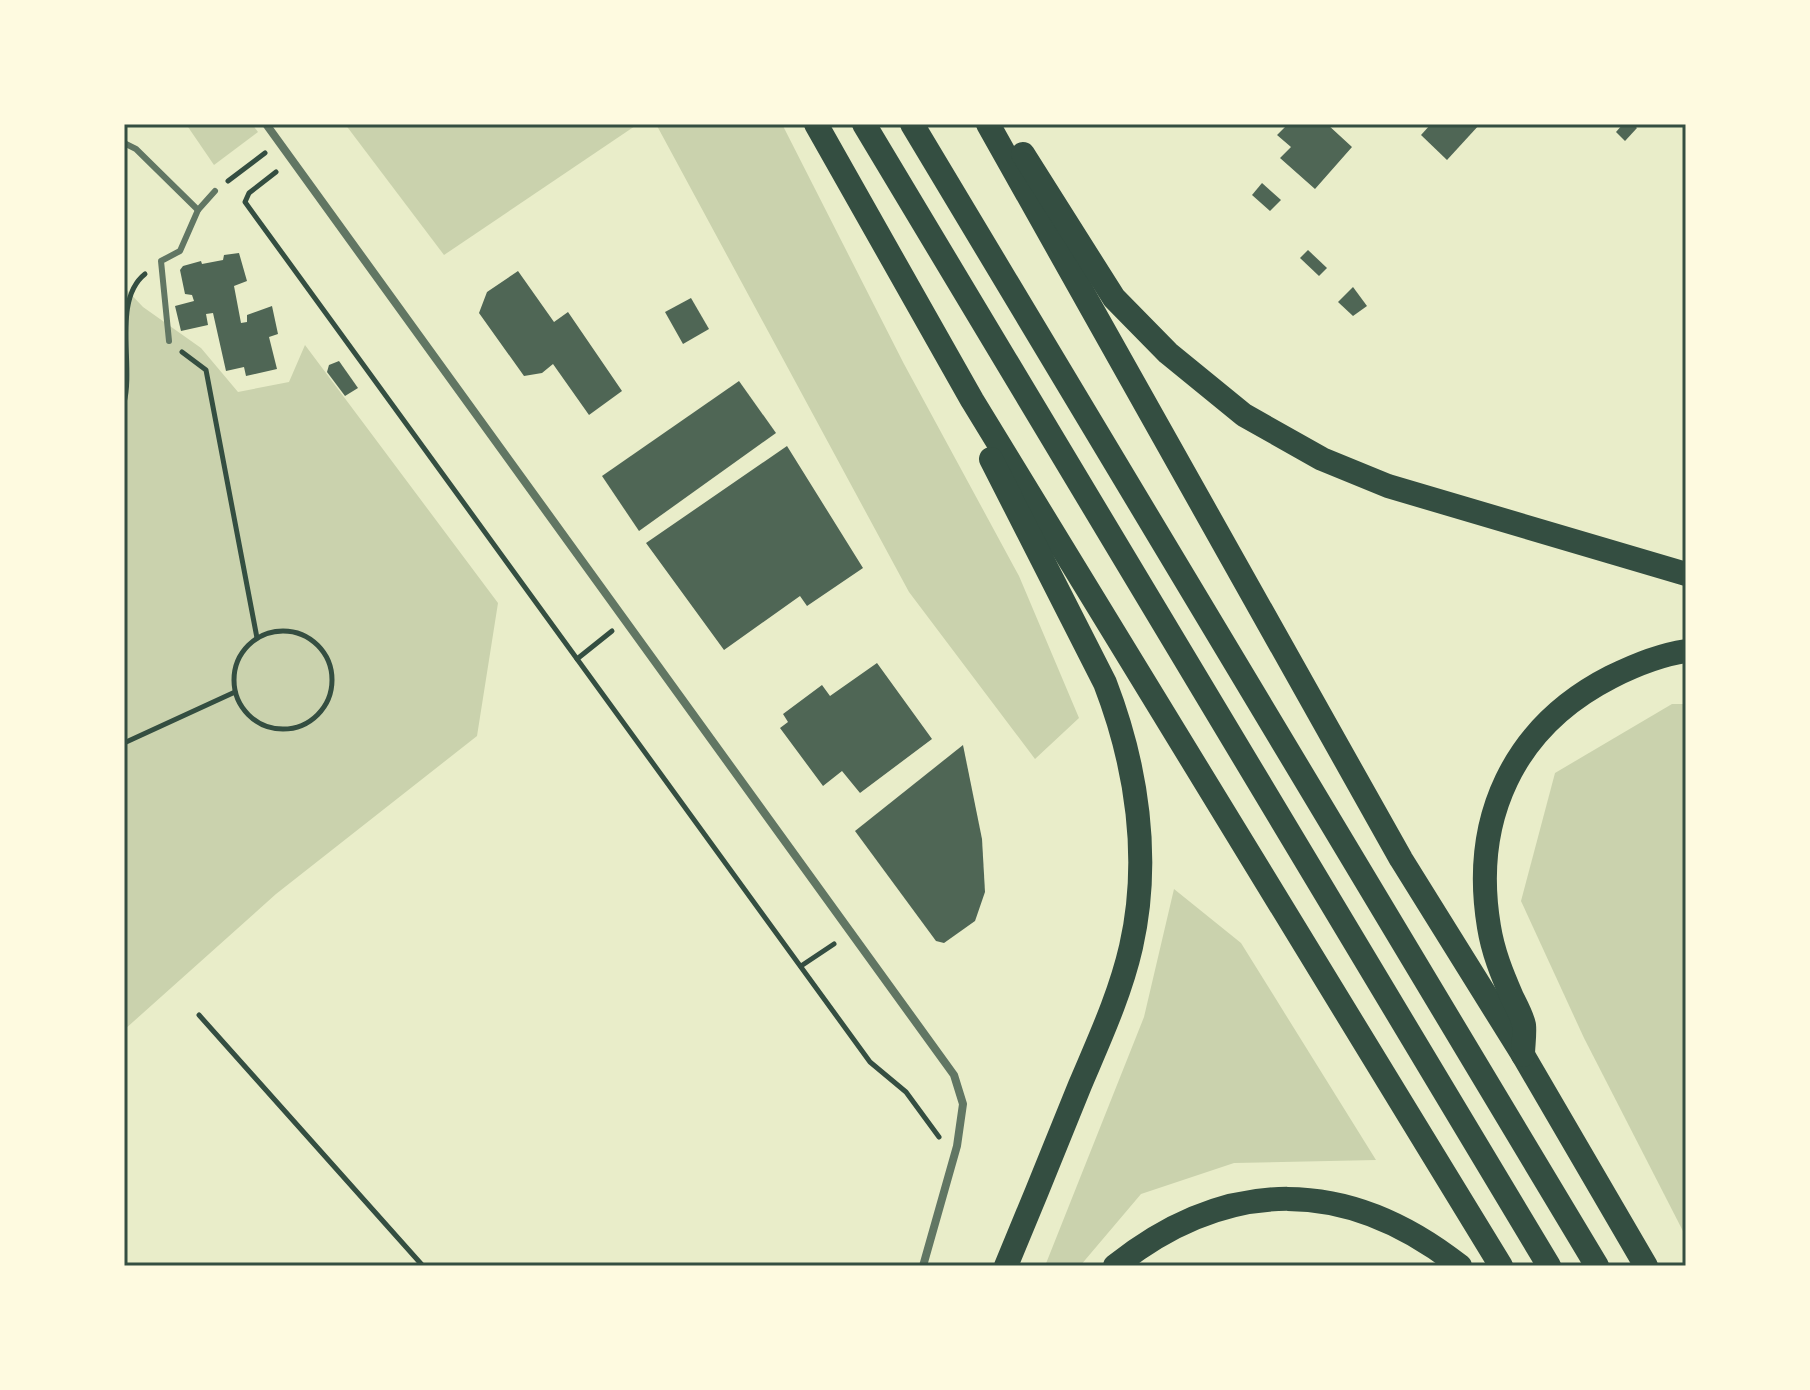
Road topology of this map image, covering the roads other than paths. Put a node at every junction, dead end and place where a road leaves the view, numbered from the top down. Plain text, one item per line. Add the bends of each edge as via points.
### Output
1 (266, 124) edge
2 (816, 124) edge
3 (864, 124) edge
4 (912, 124) edge
5 (988, 124) edge
6 (1004, 124) edge
7 (124, 143) edge
8 (215, 191) road end
9 (198, 210) junction
10 (169, 341) road end
11 (972, 400) junction
12 (1686, 574) edge
13 (1686, 651) edge
14 (1523, 1055) junction
15 (923, 1266) edge
16 (1006, 1266) edge
17 (1115, 1266) edge
18 (1460, 1266) edge
19 (1501, 1266) edge
20 (1549, 1266) edge
21 (1597, 1266) edge
22 (1646, 1266) edge

1 - 15 street via 954,1075 963,1104
2 - 11 highway
3 - 20 highway
4 - 21 highway
5 - 14 highway via 1401,859
6 - 12 highway via 1114,298 1168,353 1244,415 1322,459 1388,486
7 - 9 lane
8 - 9 lane
9 - 10 lane via 180,251 161,261
11 - 16 highway via 978,437 1116,713 1132,772 1140,853 1135,921 1120,984
11 - 19 highway
13 - 14 highway via 1648,660 1591,687 1533,738 1504,785 1488,838 1485,899 1498,963 1524,1023
14 - 22 highway
17 - 18 highway via 1143,1243 1192,1218 1248,1202 1291,1199 1384,1218

